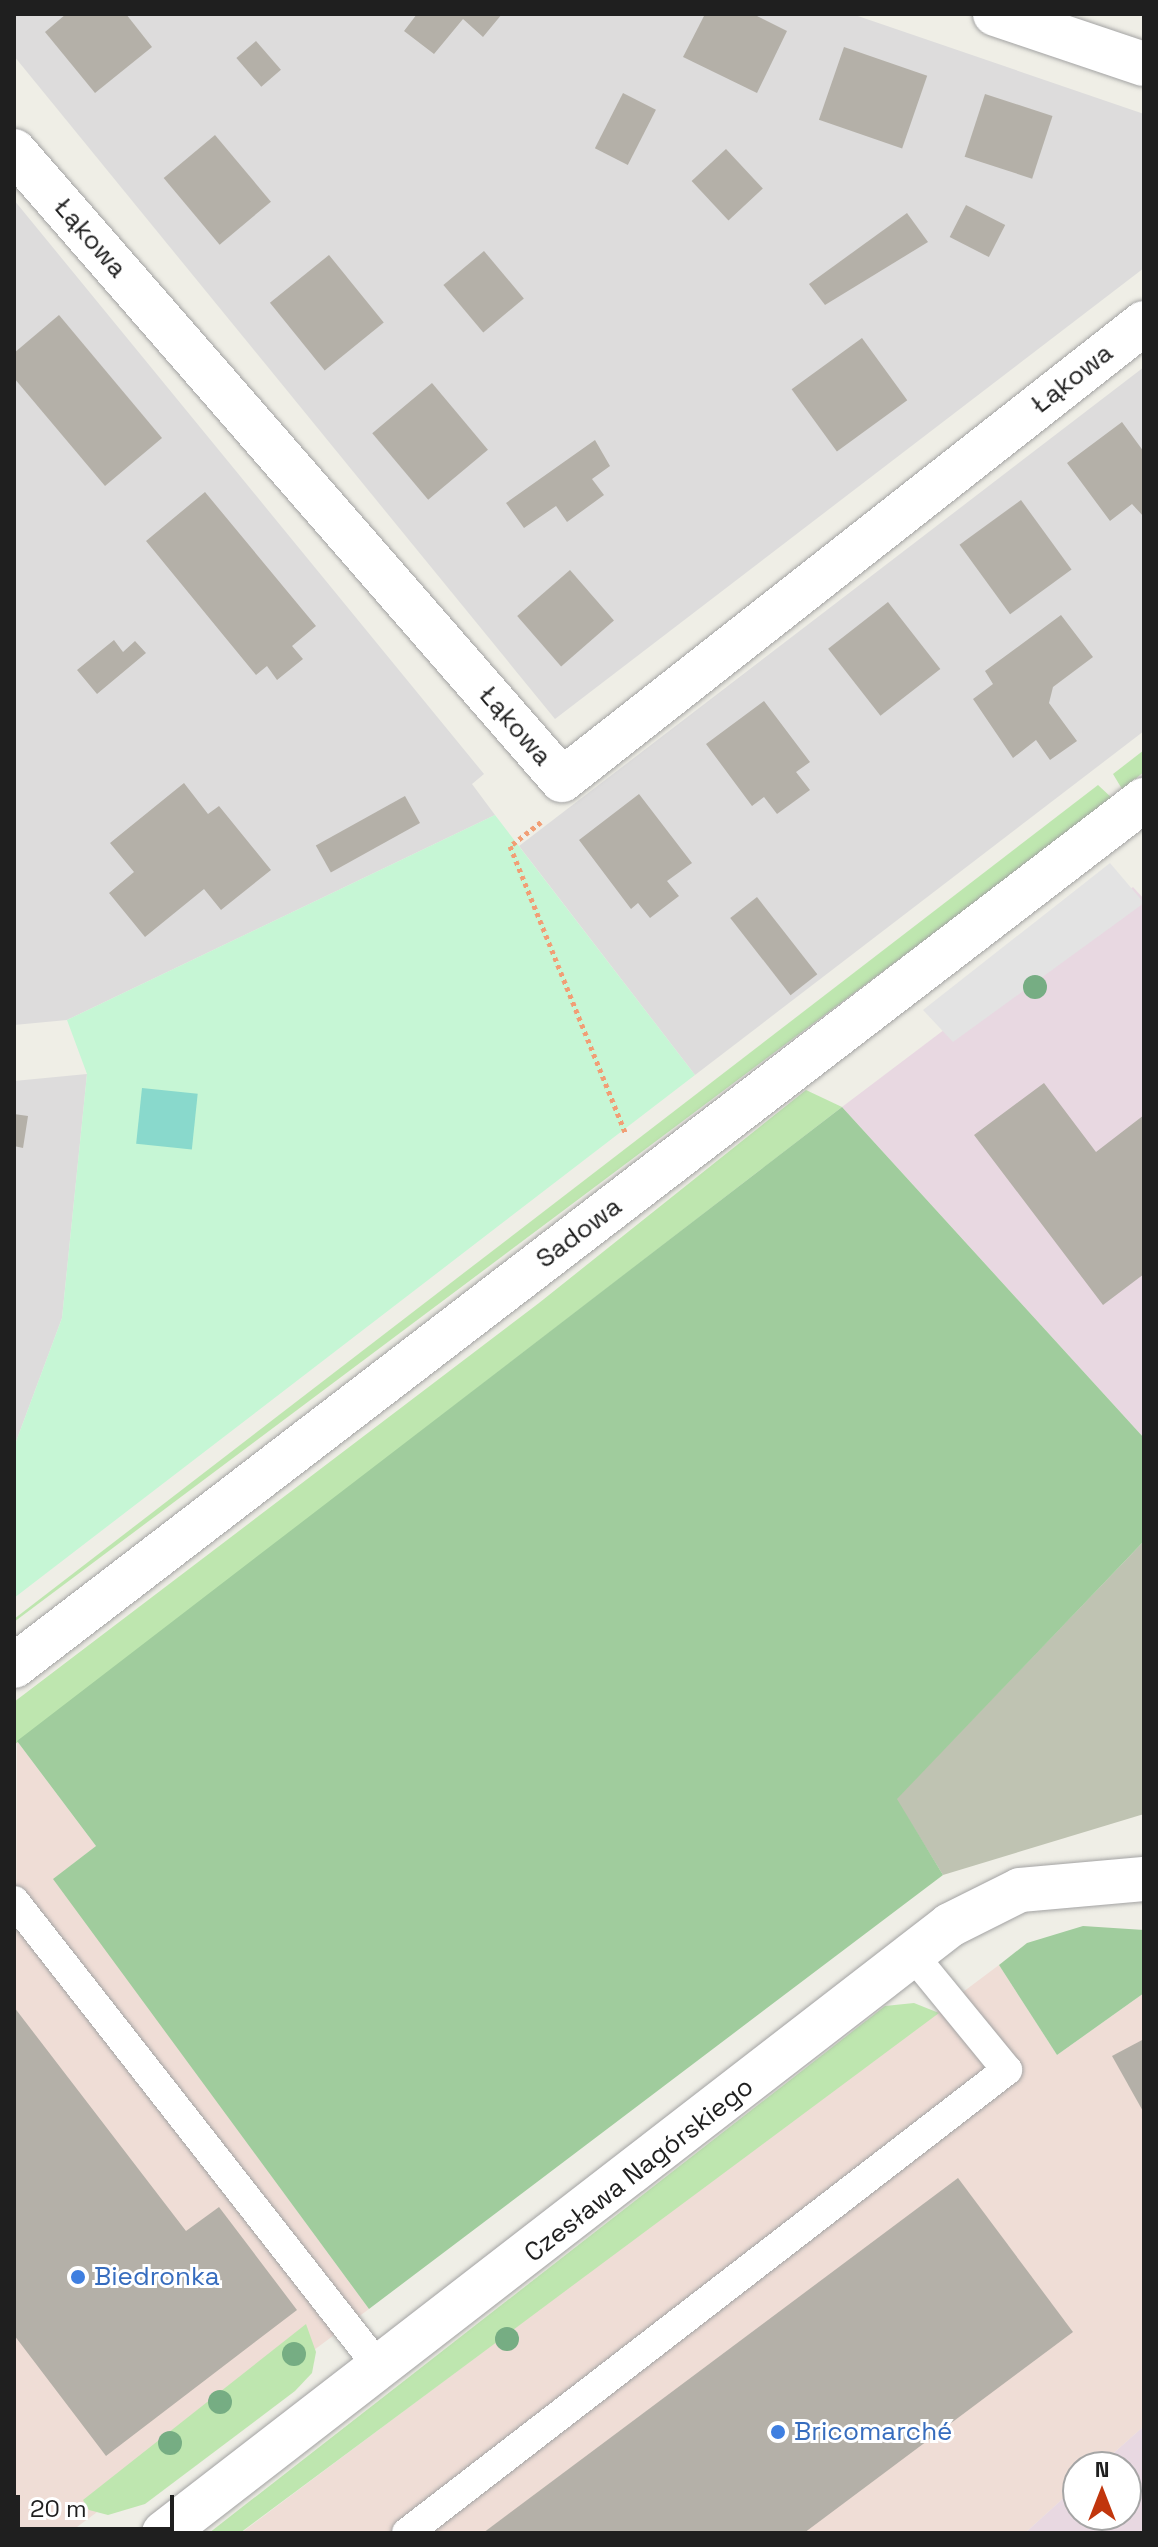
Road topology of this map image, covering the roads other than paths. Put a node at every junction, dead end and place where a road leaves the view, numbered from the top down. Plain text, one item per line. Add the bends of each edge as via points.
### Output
1 (995, 14) edge
2 (1144, 64) edge
3 (14, 151) edge
4 (1144, 323) edge
5 (1144, 800) edge
6 (14, 1666) edge
7 (1144, 1879) edge
8 (14, 1901) edge
9 (913, 1955) junction
10 (382, 2371) junction
11 (164, 2533) edge
12 (407, 2533) edge

1 - 2 street
3 - 4 street, Łąkowa via 562,780
5 - 6 street, Sadowa
7 - 9 street, Czesława Nagórskiego via 1020,1890 950,1925
8 - 10 lane
9 - 10 street, Czesława Nagórskiego
9 - 12 lane via 1007,2070
10 - 11 street, Czesława Nagórskiego

